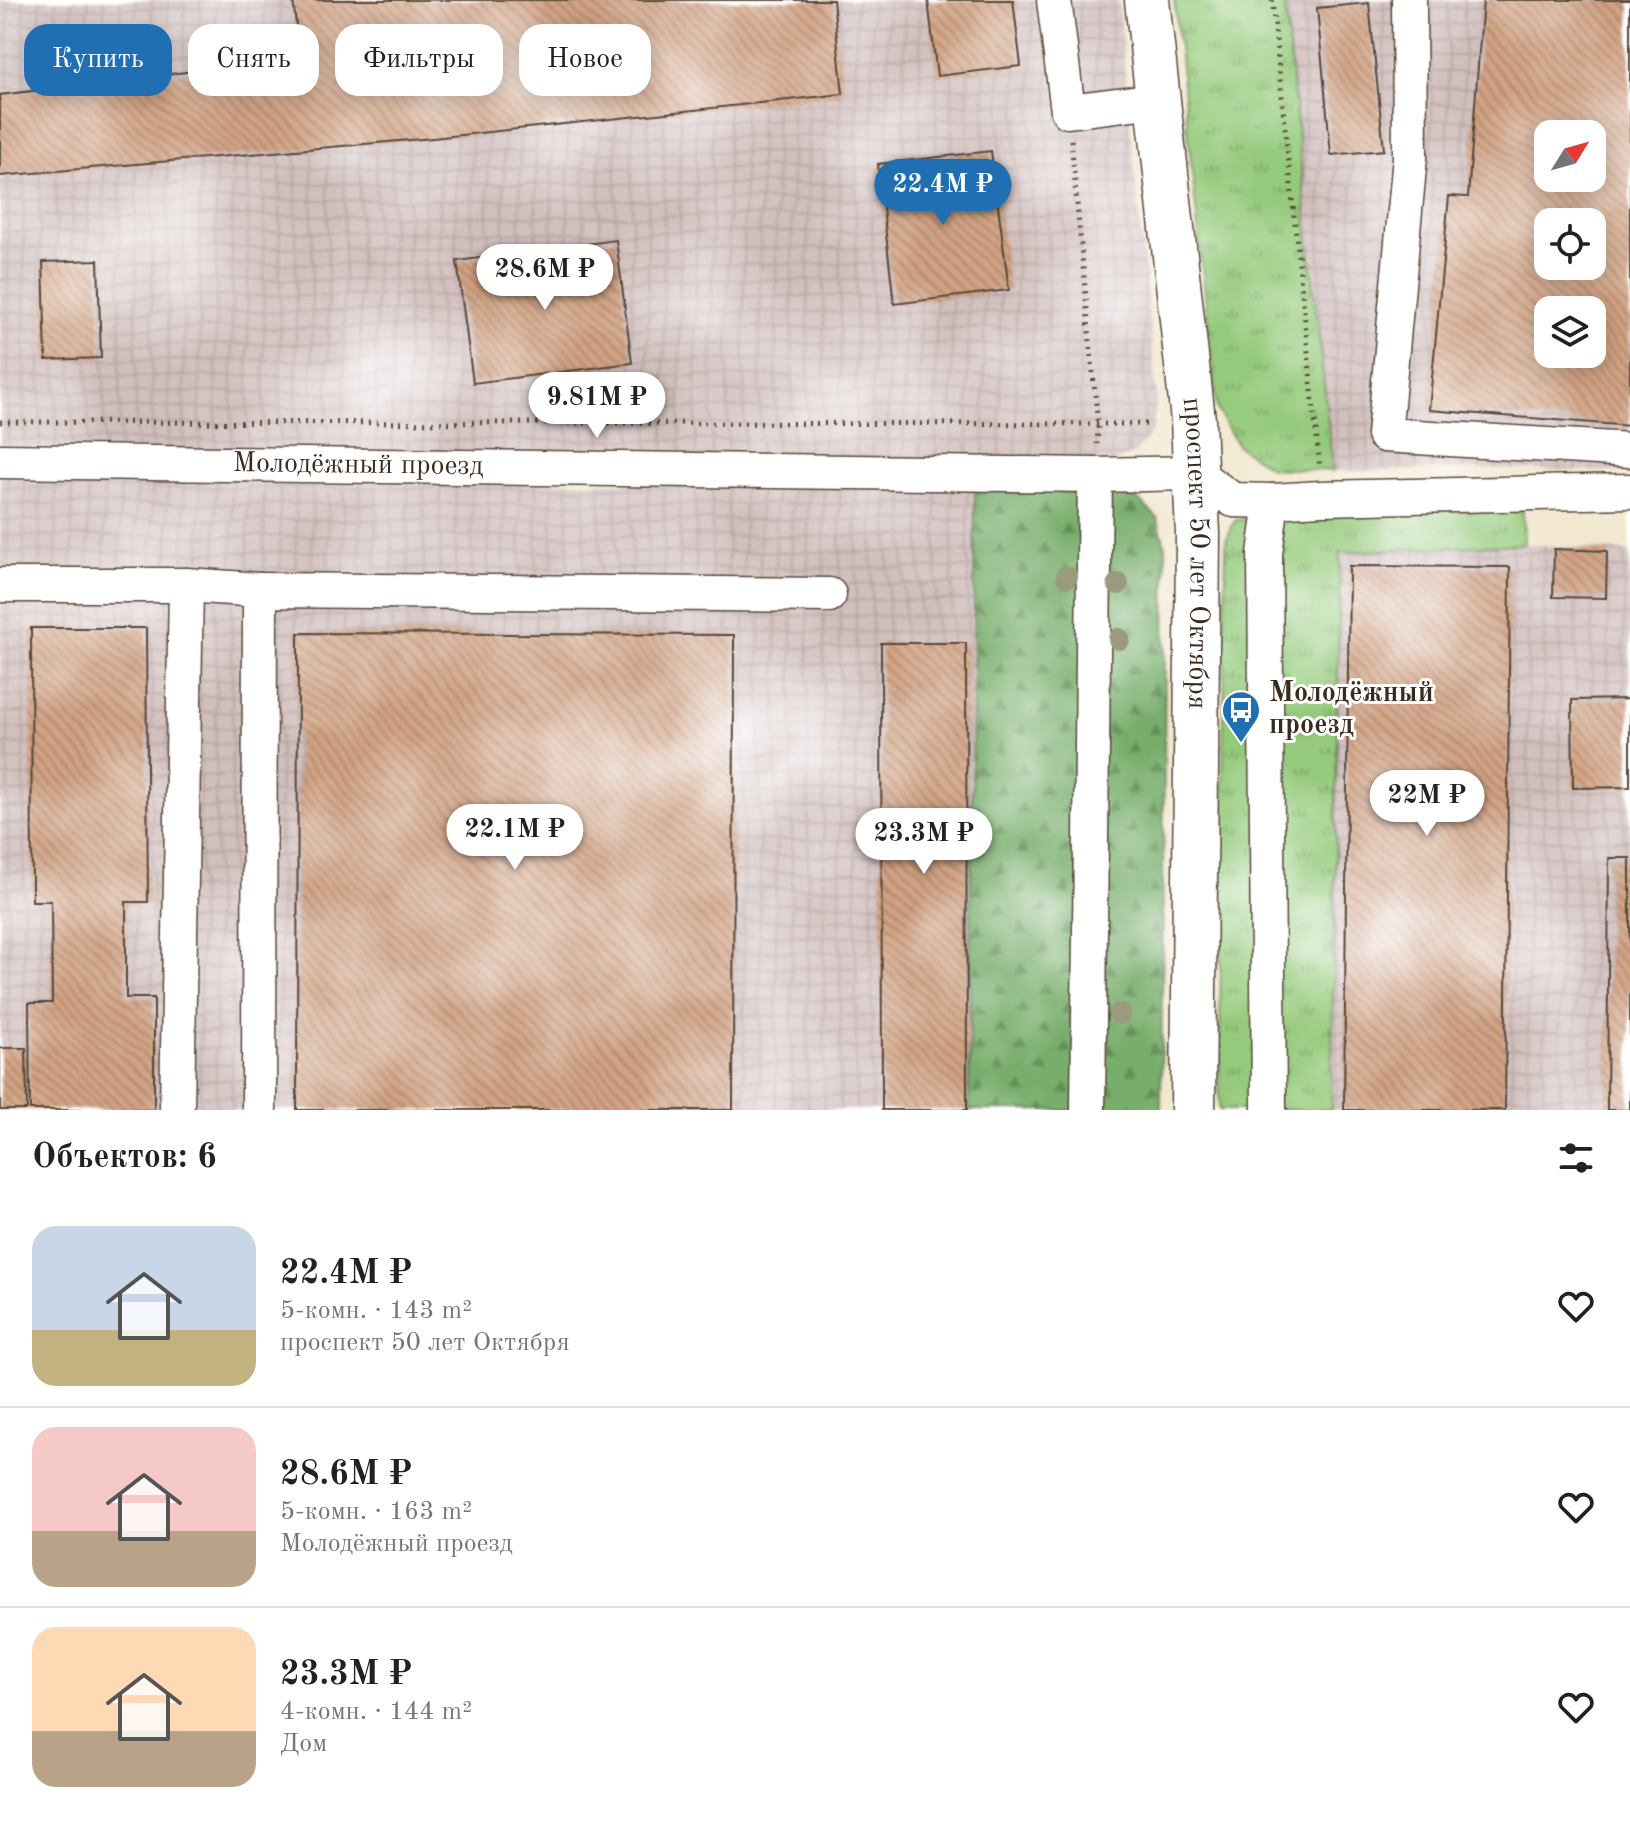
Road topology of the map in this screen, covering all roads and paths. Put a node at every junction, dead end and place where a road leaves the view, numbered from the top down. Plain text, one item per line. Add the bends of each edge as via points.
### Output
1 (1054, 0) edge
2 (1147, 0) edge
3 (1272, 0) edge
4 (1409, 0) edge
5 (1157, 100) junction
6 (1068, 111) junction
7 (0, 422) edge
8 (1149, 424) dead end
9 (1098, 426) junction
10 (1630, 450) edge
11 (0, 461) edge
12 (1195, 473) junction
13 (1095, 475) junction
14 (1629, 491) edge
15 (1321, 498) junction
16 (1272, 501) junction
17 (0, 585) edge
18 (186, 585) junction
19 (260, 590) junction
20 (829, 595) dead end
21 (177, 1110) edge
22 (259, 1110) edge
23 (1088, 1110) edge
24 (1193, 1110) edge
25 (1269, 1110) edge

1 - 6 street
2 - 5 main road, проспект 50 лет Октября
3 - 15 path
4 - 10 street via 1410,157 1384,435
5 - 6 street
5 - 12 main road, проспект 50 лет Октября
6 - 9 path
7 - 9 path
8 - 9 path
9 - 13 path
11 - 13 street, Молодёжный проезд
12 - 13 street, Молодёжный проезд
12 - 16 street via 1233,500
12 - 24 main road, проспект 50 лет Октября
13 - 23 street
14 - 15 street
15 - 16 street
16 - 25 street via 1265,554
17 - 18 street
18 - 19 street
18 - 21 street
19 - 20 street
19 - 22 street

